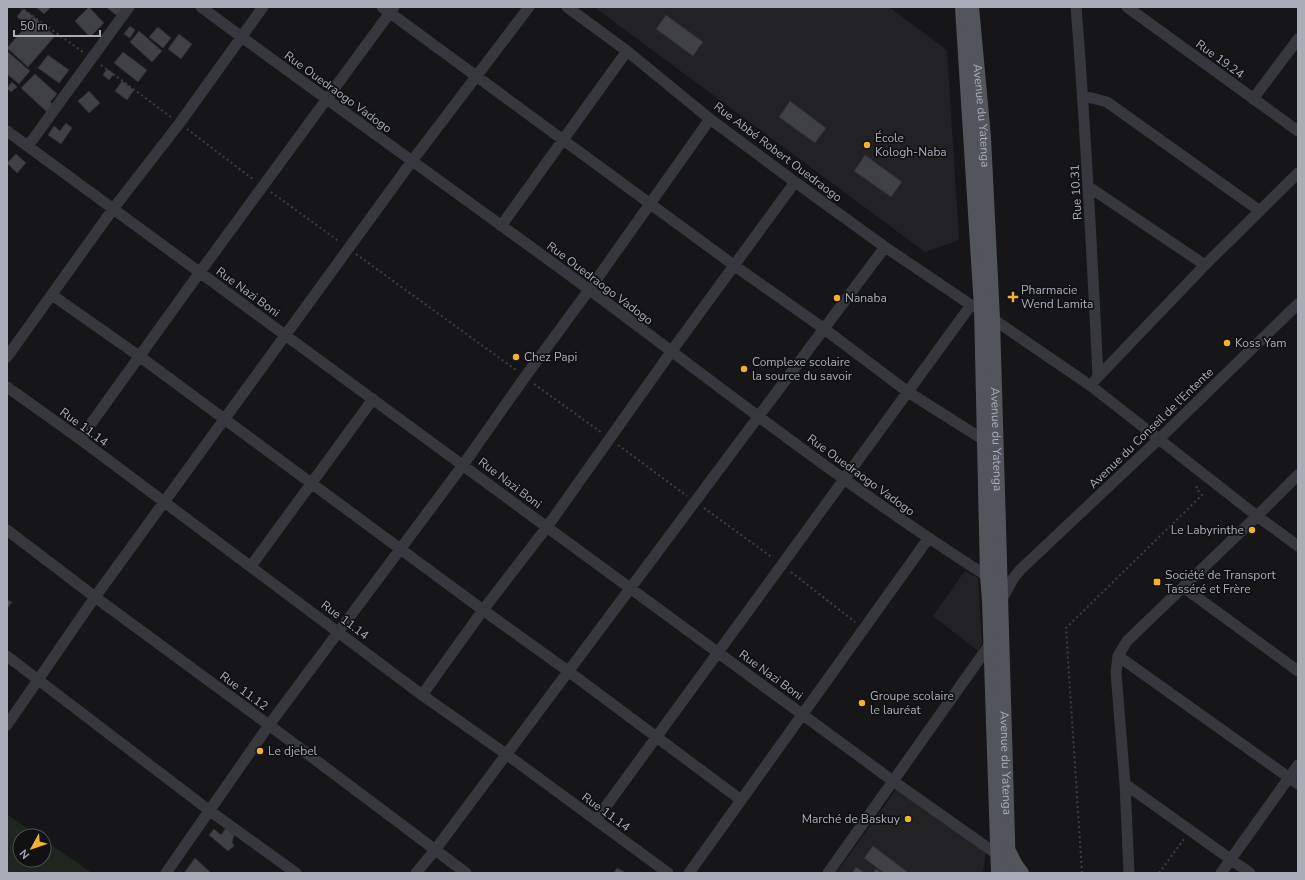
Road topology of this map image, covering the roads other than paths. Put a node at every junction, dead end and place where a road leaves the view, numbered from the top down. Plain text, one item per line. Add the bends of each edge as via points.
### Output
1 (129, 7) edge
2 (201, 7) edge
3 (263, 7) edge
4 (529, 7) edge
5 (567, 7) edge
6 (962, 7) edge
7 (972, 7) edge
8 (1076, 7) edge
9 (1127, 7) edge
10 (389, 9) edge
11 (241, 37) junction
12 (1298, 39) edge
13 (627, 51) junction
14 (476, 77) junction
15 (1083, 97) junction
16 (1253, 99) junction
17 (326, 100) junction
18 (710, 119) junction
19 (7, 131) edge
20 (1298, 131) edge
21 (563, 139) junction
22 (28, 146) junction
23 (412, 161) junction
24 (1298, 173) edge
25 (795, 182) junction
26 (1089, 187) junction
27 (651, 204) junction
28 (113, 209) junction
29 (1260, 211) junction
30 (501, 226) junction
31 (885, 247) junction
32 (1206, 265) junction
33 (735, 266) junction
34 (200, 272) junction
35 (589, 290) junction
36 (52, 295) junction
37 (1298, 304) edge
38 (976, 306) junction
39 (993, 319) junction
40 (823, 328) junction
41 (286, 336) junction
42 (671, 352) junction
43 (140, 356) junction
44 (7, 357) edge
45 (1098, 376) junction
46 (1091, 386) junction
47 (7, 387) edge
48 (908, 392) junction
49 (373, 399) junction
50 (758, 416) junction
51 (224, 420) junction
52 (80, 439) junction
53 (1159, 439) junction
54 (984, 440) junction
55 (463, 465) junction
56 (1298, 475) edge
57 (843, 479) junction
58 (312, 484) junction
59 (164, 502) junction
60 (1257, 516) junction
61 (547, 527) junction
62 (7, 530) edge
63 (928, 539) junction
64 (1298, 546) edge
65 (400, 549) junction
66 (1001, 561) junction
67 (251, 566) junction
68 (1020, 570) junction
69 (987, 576) junction
70 (1183, 587) junction
71 (630, 588) junction
72 (94, 597) junction
73 (1002, 602) junction
74 (483, 610) junction
75 (338, 631) junction
76 (990, 644) junction
77 (718, 652) junction
78 (7, 656) edge
79 (1118, 656) junction
80 (568, 671) junction
81 (1298, 671) edge
82 (39, 679) junction
83 (422, 695) junction
84 (802, 714) junction
85 (7, 725) edge
86 (269, 725) junction
87 (656, 737) junction
88 (506, 754) junction
89 (1298, 765) edge
90 (893, 781) junction
91 (1294, 781) edge
92 (1125, 784) junction
93 (741, 800) junction
94 (210, 810) junction
95 (596, 820) junction
96 (435, 850) junction
97 (1004, 853) junction
98 (1231, 859) junction
99 (166, 873) edge
100 (296, 873) edge
101 (416, 873) edge
102 (466, 873) edge
103 (668, 873) edge
104 (688, 873) edge
105 (828, 873) edge
106 (998, 873) edge
107 (1009, 873) edge
108 (1022, 873) edge
109 (1128, 873) edge
110 (1221, 873) edge
111 (1250, 873) edge

1 - 22 street
2 - 11 street, Rue Ouedraogo Vadogo
3 - 11 street
4 - 14 street
5 - 13 street, Rue Abbé Robert Ouedraogo
6 - 38 main road, Avenue du Yatenga
7 - 39 main road, Avenue du Yatenga via 984,137
8 - 15 street, Rue 10.31
9 - 16 street, Rue 19.24
10 - 14 street
10 - 17 street
11 - 17 street, Rue Ouedraogo Vadogo
11 - 28 street via 180,124
12 - 16 street
13 - 18 street, Rue Abbé Robert Ouedraogo
13 - 21 street
14 - 21 street
14 - 23 street
15 - 26 street, Rue 10.31
15 - 29 street via 1107,102
16 - 20 street, Rue 19.24
17 - 23 street, Rue Ouedraogo Vadogo
17 - 34 street
18 - 25 street, Rue Abbé Robert Ouedraogo
18 - 27 street
19 - 22 street, Rue Nazi Boni
21 - 27 street
21 - 30 street
22 - 28 street, Rue Nazi Boni
23 - 30 street, Rue Ouedraogo Vadogo
23 - 41 street
24 - 29 street
25 - 31 street, Rue Abbé Robert Ouedraogo
25 - 33 street
26 - 32 street
26 - 45 street, Rue 10.31
27 - 33 street
27 - 35 street
28 - 34 street, Rue Nazi Boni
28 - 36 street
29 - 32 street
30 - 35 street, Rue Ouedraogo Vadogo
31 - 38 street, Rue Abbé Robert Ouedraogo
31 - 40 street
32 - 45 street
33 - 40 street
33 - 42 street
34 - 41 street, Rue Nazi Boni
34 - 43 street
35 - 42 street, Rue Ouedraogo Vadogo
35 - 55 street
36 - 43 street
36 - 44 street
37 - 53 street, Avenue du Conseil de l'Entente
38 - 39 street, Rue Abbé Robert Ouedraogo
38 - 48 street
38 - 54 main road, Avenue du Yatenga
39 - 46 street, Rue Abbé Robert Ouedraogo
39 - 66 main road, Avenue du Yatenga
40 - 48 street
40 - 50 street
41 - 49 street, Rue Nazi Boni
41 - 51 street
42 - 50 street, Rue Ouedraogo Vadogo
42 - 61 street
43 - 51 street
43 - 52 street
45 - 46 street
46 - 53 street, Rue Abbé Robert Ouedraogo
47 - 52 street, Rue 11.14
48 - 54 street
48 - 57 street
49 - 55 street, Rue Nazi Boni
49 - 58 street
50 - 57 street, Rue Ouedraogo Vadogo
50 - 71 street
51 - 58 street
51 - 59 street
52 - 59 street, Rue 11.14
53 - 60 street, Rue Abbé Robert Ouedraogo
53 - 68 street, Avenue du Conseil de l'Entente
54 - 69 main road, Avenue du Yatenga
55 - 61 street, Rue Nazi Boni
55 - 65 street
56 - 60 street
57 - 63 street, Rue Ouedraogo Vadogo
57 - 77 street
58 - 65 street
58 - 67 street
59 - 67 street, Rue 11.14
59 - 72 street
60 - 64 street, Rue Abbé Robert Ouedraogo
60 - 70 street
61 - 71 street, Rue Nazi Boni
61 - 74 street
62 - 72 street, Rue 11.12
63 - 69 street, Rue Ouedraogo Vadogo
63 - 84 street
65 - 74 street
65 - 75 street
66 - 68 street via 1008,572
66 - 73 main road, Avenue du Yatenga
67 - 75 street, Rue 11.14
68 - 73 street, Avenue du Conseil de l'Entente
69 - 76 main road, Avenue du Yatenga
70 - 79 street via 1127,641
70 - 81 street
71 - 77 street, Rue Nazi Boni
71 - 80 street
72 - 82 street
72 - 86 street, Rue 11.12
73 - 97 main road, Avenue du Yatenga
74 - 80 street
74 - 83 street
75 - 83 street, Rue 11.14
75 - 86 street
76 - 90 street
76 - 97 main road, Avenue du Yatenga
77 - 84 street, Rue Nazi Boni
77 - 87 street
78 - 82 street
79 - 91 street
79 - 92 street via 1116,673
80 - 87 street
80 - 88 street
82 - 85 street
82 - 94 street
83 - 88 street, Rue 11.14
84 - 90 street, Rue Nazi Boni
84 - 93 street
86 - 94 street
86 - 96 street, Rue 11.12
87 - 93 street
87 - 95 street
88 - 95 street, Rue 11.14
88 - 96 street
89 - 91 street
90 - 97 street, Rue Nazi Boni
90 - 105 street
91 - 98 street
92 - 98 street
92 - 109 street
93 - 104 street
94 - 99 street
94 - 100 street
95 - 103 street, Rue 11.14
96 - 101 street
96 - 102 street, Rue 11.12
97 - 106 main road, Avenue du Yatenga
97 - 107 main road, Avenue du Yatenga
97 - 108 main road
98 - 110 street
98 - 111 street

